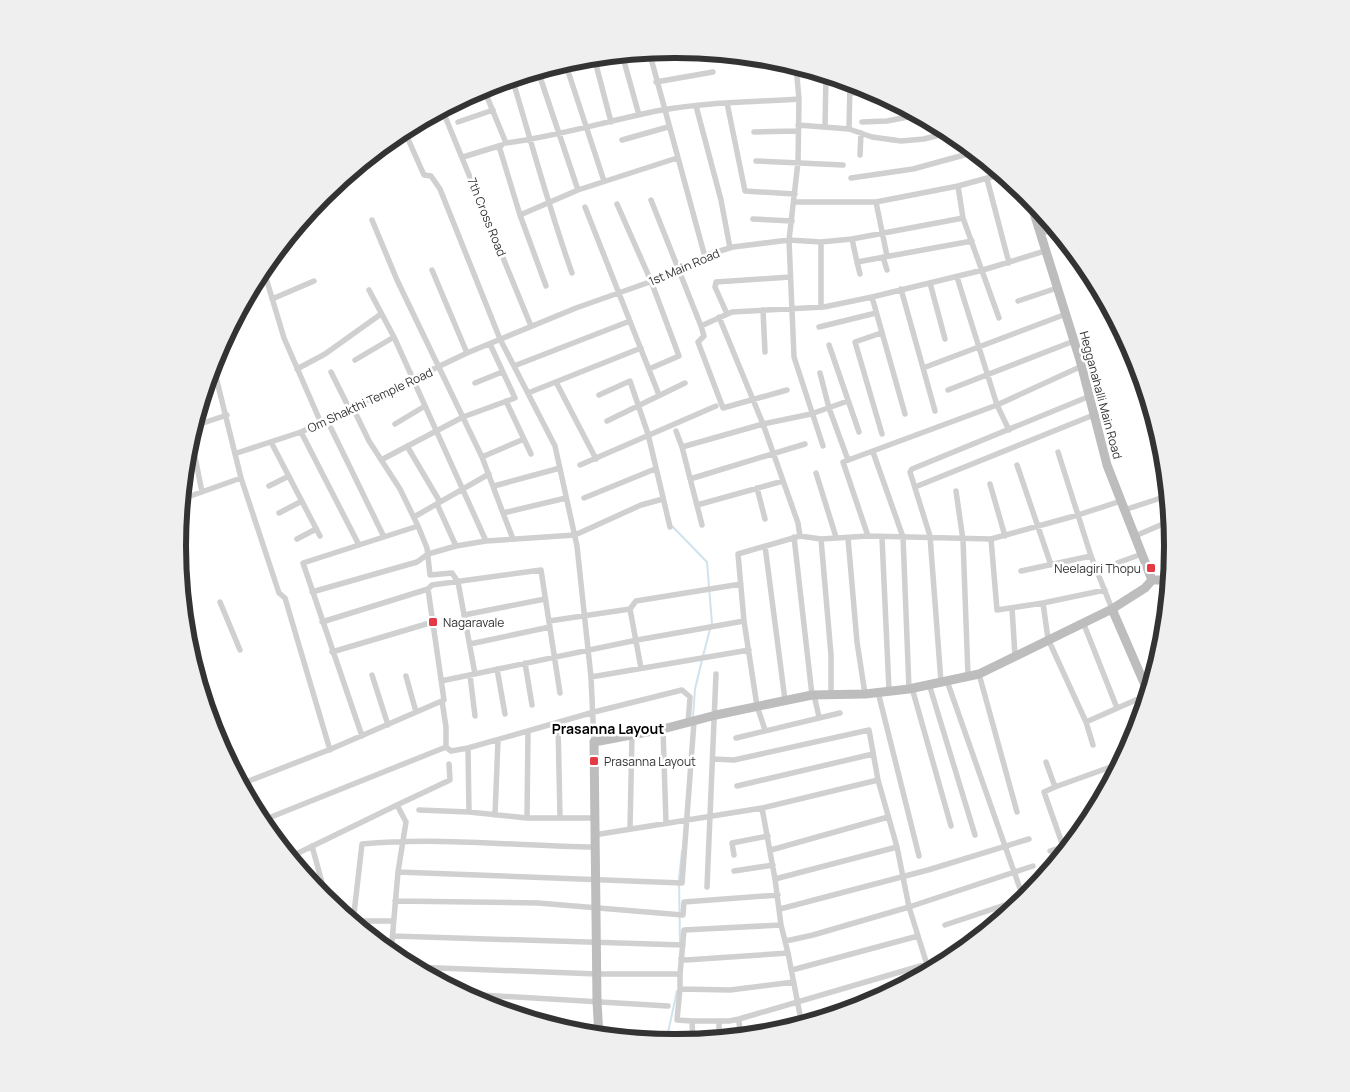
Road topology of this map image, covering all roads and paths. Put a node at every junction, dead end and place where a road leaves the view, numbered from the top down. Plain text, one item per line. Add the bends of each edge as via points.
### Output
1 (650, 59) edge
2 (624, 61) edge
3 (596, 64) edge
4 (567, 70) edge
5 (713, 72) dead end
6 (797, 73) edge
7 (540, 77) edge
8 (826, 81) edge
9 (656, 82) junction
10 (514, 85) edge
11 (850, 93) joint
12 (857, 93) edge
13 (487, 95) edge
14 (799, 100) junction
15 (727, 103) junction
16 (696, 106) junction
17 (493, 110) junction
18 (663, 110) junction
19 (639, 115) junction
20 (445, 116) edge
21 (908, 117) edge
22 (458, 122) dead end
23 (611, 122) junction
24 (862, 122) dead end
25 (668, 127) junction
26 (825, 127) junction
27 (586, 128) junction
28 (798, 128) junction
29 (849, 129) junction
30 (754, 132) dead end
31 (861, 133) junction
32 (560, 134) junction
33 (938, 135) edge
34 (407, 138) edge
35 (531, 140) junction
36 (622, 140) dead end
37 (506, 143) junction
38 (499, 146) junction
39 (967, 154) edge
40 (860, 155) dead end
41 (463, 157) junction
42 (677, 158) junction
43 (756, 161) dead end
44 (798, 162) junction
45 (843, 165) dead end
46 (994, 177) edge
47 (851, 178) dead end
48 (987, 179) junction
49 (604, 181) junction
50 (958, 186) junction
51 (578, 190) junction
52 (795, 194) junction
53 (652, 200) dead end
54 (547, 202) junction
55 (794, 202) junction
56 (876, 202) junction
57 (617, 204) dead end
58 (584, 206) dead end
59 (520, 215) junction
60 (1035, 216) edge
61 (963, 218) junction
62 (753, 219) dead end
63 (372, 220) dead end
64 (792, 220) junction
65 (1048, 231) edge
66 (1040, 234) junction
67 (884, 235) junction
68 (789, 240) junction
69 (852, 240) junction
70 (972, 241) junction
71 (821, 242) junction
72 (730, 248) junction
73 (1045, 251) junction
74 (705, 256) junction
75 (885, 257) junction
76 (856, 262) junction
77 (1008, 263) junction
78 (432, 270) dead end
79 (887, 270) dead end
80 (983, 270) junction
81 (678, 272) junction
82 (572, 273) dead end
83 (860, 274) dead end
84 (790, 277) junction
85 (957, 277) junction
86 (266, 279) edge
87 (314, 281) dead end
88 (651, 281) junction
89 (930, 283) junction
90 (546, 286) dead end
91 (1057, 288) junction
92 (901, 289) junction
93 (369, 290) dead end
94 (618, 292) junction
95 (872, 297) junction
96 (272, 298) junction
97 (1018, 301) dead end
98 (821, 307) junction
99 (791, 308) junction
100 (763, 310) junction
101 (876, 313) junction
102 (381, 314) junction
103 (727, 314) junction
104 (1066, 314) junction
105 (719, 317) junction
106 (999, 318) dead end
107 (630, 321) junction
108 (531, 326) junction
109 (701, 326) junction
110 (819, 327) dead end
111 (881, 332) junction
112 (394, 337) junction
113 (500, 339) junction
114 (945, 339) dead end
115 (1074, 341) junction
116 (490, 344) junction
117 (829, 345) dead end
118 (978, 347) junction
119 (641, 348) junction
120 (765, 352) dead end
121 (467, 353) junction
122 (355, 360) dead end
123 (514, 366) junction
124 (1082, 366) junction
125 (438, 367) junction
126 (923, 368) junction
127 (297, 369) junction
128 (649, 369) junction
129 (331, 372) dead end
130 (502, 372) junction
131 (820, 373) dead end
132 (988, 375) junction
133 (217, 378) edge
134 (413, 380) junction
135 (556, 382) junction
136 (475, 383) dead end
137 (685, 383) dead end
138 (787, 390) dead end
139 (948, 390) dead end
140 (528, 393) junction
141 (659, 395) junction
142 (599, 396) dead end
143 (1090, 396) junction
144 (753, 399) junction
145 (506, 401) junction
146 (848, 401) junction
147 (997, 405) junction
148 (425, 406) junction
149 (638, 406) junction
150 (716, 406) dead end
151 (829, 408) junction
152 (352, 409) junction
153 (935, 411) dead end
154 (811, 414) junction
155 (905, 414) dead end
156 (1096, 414) junction
157 (227, 415) junction
158 (463, 418) junction
159 (607, 420) dead end
160 (324, 422) junction
161 (202, 423) edge
162 (395, 424) dead end
163 (763, 424) junction
164 (676, 430) dead end
165 (1009, 430) junction
166 (301, 432) junction
167 (437, 432) junction
168 (859, 432) dead end
169 (648, 434) junction
170 (882, 434) dead end
171 (524, 439) junction
172 (271, 442) junction
173 (805, 444) dead end
174 (407, 446) junction
175 (823, 446) dead end
176 (682, 447) junction
177 (873, 452) junction
178 (1058, 452) dead end
179 (237, 453) junction
180 (531, 454) dead end
181 (773, 454) junction
182 (195, 457) edge
183 (482, 457) junction
184 (596, 459) junction
185 (381, 460) junction
186 (848, 460) junction
187 (580, 465) dead end
188 (1017, 465) dead end
189 (560, 468) junction
190 (655, 470) junction
191 (816, 473) dead end
192 (489, 474) junction
193 (289, 476) junction
194 (241, 478) junction
195 (690, 478) junction
196 (783, 481) junction
197 (990, 484) dead end
198 (270, 486) dead end
199 (494, 486) junction
200 (915, 487) junction
201 (757, 488) junction
202 (463, 489) junction
203 (956, 491) dead end
204 (202, 492) junction
205 (190, 496) edge
206 (1160, 497) edge
207 (566, 498) junction
208 (584, 498) dead end
209 (663, 499) junction
210 (302, 501) junction
211 (438, 503) junction
212 (697, 505) junction
213 (1122, 505) junction
214 (279, 513) dead end
215 (503, 513) junction
216 (1078, 515) junction
217 (414, 517) junction
218 (766, 519) dead end
219 (1163, 524) edge
220 (702, 525) dead end
221 (418, 526) junction
222 (670, 527) dead end
223 (1038, 527) junction
224 (316, 529) junction
225 (575, 535) junction
226 (320, 536) dead end
227 (797, 536) junction
228 (868, 536) junction
229 (930, 536) junction
230 (1005, 536) junction
231 (1135, 536) junction
232 (384, 537) junction
233 (836, 537) junction
234 (903, 537) junction
235 (848, 538) junction
236 (882, 538) junction
237 (297, 539) dead end
238 (513, 539) junction
239 (821, 539) junction
240 (991, 539) junction
241 (963, 540) junction
242 (486, 541) junction
243 (359, 545) junction
244 (456, 546) junction
245 (765, 546) junction
246 (428, 554) junction
247 (1142, 554) junction
248 (1091, 556) junction
249 (1117, 563) dead end
250 (1051, 565) junction
251 (1021, 571) dead end
252 (1152, 580) junction
253 (1162, 580) edge
254 (458, 582) junction
255 (742, 584) junction
256 (428, 589) junction
257 (1105, 590) junction
258 (312, 592) junction
259 (545, 599) junction
260 (220, 602) dead end
261 (1042, 603) junction
262 (1012, 608) junction
263 (630, 609) junction
264 (1112, 609) junction
265 (464, 615) junction
266 (584, 615) junction
267 (744, 621) junction
268 (322, 622) junction
269 (433, 622) junction
270 (1082, 622) junction
271 (550, 624) junction
272 (1048, 639) junction
273 (637, 640) junction
274 (470, 644) junction
275 (240, 650) dead end
276 (588, 650) junction
277 (749, 650) junction
278 (332, 652) junction
279 (1015, 656) junction
280 (555, 657) junction
281 (525, 663) junction
282 (641, 668) junction
283 (497, 669) junction
284 (473, 674) junction
285 (716, 674) dead end
286 (979, 674) junction
287 (372, 675) dead end
288 (406, 676) dead end
289 (968, 676) junction
290 (591, 677) junction
291 (1145, 680) edge
292 (441, 681) junction
293 (944, 681) junction
294 (929, 684) junction
295 (911, 689) junction
296 (889, 690) junction
297 (560, 692) dead end
298 (878, 692) junction
299 (1141, 692) edge
300 (831, 694) junction
301 (865, 694) junction
302 (813, 695) junction
303 (785, 700) junction
304 (442, 702) junction
305 (532, 705) dead end
306 (757, 706) junction
307 (1117, 708) junction
308 (416, 712) junction
309 (594, 712) junction
310 (840, 713) dead end
311 (505, 714) dead end
312 (716, 715) junction
313 (475, 716) dead end
314 (819, 717) junction
315 (1086, 722) junction
316 (691, 723) junction
317 (388, 724) junction
318 (558, 724) junction
319 (663, 729) junction
320 (765, 730) junction
321 (528, 732) junction
322 (632, 735) junction
323 (362, 736) junction
324 (736, 738) dead end
325 (498, 740) junction
326 (594, 742) junction
327 (1093, 745) dead end
328 (446, 747) junction
329 (468, 748) junction
330 (330, 750) junction
331 (873, 754) junction
332 (713, 759) junction
333 (1046, 762) dead end
334 (449, 764) dead end
335 (1110, 768) edge
336 (878, 780) junction
337 (247, 782) edge
338 (737, 786) dead end
339 (1055, 787) junction
340 (397, 805) junction
341 (762, 808) junction
342 (419, 810) dead end
343 (469, 812) junction
344 (1017, 812) dead end
345 (495, 815) junction
346 (708, 816) junction
347 (560, 817) junction
348 (888, 817) junction
349 (269, 818) edge
350 (528, 818) junction
351 (594, 818) junction
352 (685, 821) junction
353 (666, 823) junction
354 (951, 826) dead end
355 (630, 829) junction
356 (594, 835) junction
357 (975, 835) dead end
358 (768, 836) junction
359 (1029, 839) dead end
360 (404, 840) junction
361 (1062, 844) edge
362 (312, 846) junction
363 (594, 846) junction
364 (897, 847) junction
365 (1004, 848) junction
366 (1059, 848) edge
367 (770, 850) junction
368 (1050, 852) dead end
369 (296, 854) edge
370 (734, 855) dead end
371 (920, 856) dead end
372 (773, 865) junction
373 (1033, 866) dead end
374 (734, 871) dead end
375 (398, 872) junction
376 (1015, 873) junction
377 (902, 877) junction
378 (595, 878) junction
379 (775, 879) junction
380 (322, 883) edge
381 (707, 887) dead end
382 (1021, 890) edge
383 (778, 895) junction
384 (395, 901) junction
385 (1005, 906) edge
386 (909, 907) junction
387 (596, 908) junction
388 (780, 909) junction
389 (355, 914) edge
390 (363, 921) edge
391 (393, 921) junction
392 (782, 925) junction
393 (945, 925) dead end
394 (393, 936) junction
395 (918, 936) junction
396 (597, 940) junction
397 (786, 941) junction
398 (392, 944) edge
399 (683, 945) junction
400 (788, 953) junction
401 (681, 958) junction
402 (927, 964) joint
403 (429, 968) edge
404 (792, 970) junction
405 (597, 974) junction
406 (680, 974) junction
407 (794, 982) junction
408 (680, 989) junction
409 (484, 995) edge
410 (597, 1002) junction
411 (797, 1003) junction
412 (668, 1006) dead end
413 (800, 1018) edge
414 (739, 1019) junction
415 (692, 1021) junction
416 (719, 1021) junction
417 (599, 1028) edge
418 (740, 1030) edge
419 (719, 1032) edge
420 (693, 1033) edge

1 - 9 street
2 - 19 street
3 - 23 street
4 - 27 street
5 - 9 street
6 - 14 street
7 - 32 street
8 - 26 street
9 - 18 street
10 - 35 street
11 - 12 street
11 - 29 street
13 - 17 street
14 - 15 street
14 - 28 street
15 - 16 street
15 - 52 street via 745,191
16 - 18 street
16 - 72 street
17 - 22 street
17 - 37 street
18 - 19 street
18 - 25 street
19 - 23 street
20 - 41 street, 7th Cross Road
21 - 24 street
23 - 27 street
25 - 36 street
25 - 42 street
26 - 28 street
26 - 29 street
27 - 32 street
27 - 49 street
28 - 30 street
28 - 44 street
29 - 31 street
31 - 33 street via 901,141
31 - 40 street
32 - 35 street
32 - 51 street
34 - 113 street via 424,175 431,176 440,189
35 - 37 street
35 - 54 street
37 - 38 street
38 - 41 street
38 - 59 street
39 - 47 street via 913,169
41 - 108 street, 7th Cross Road
42 - 49 street
42 - 74 street
43 - 44 street
44 - 45 street
44 - 52 street
46 - 48 street
48 - 50 street
48 - 77 street
49 - 51 street
50 - 56 street
50 - 61 street
51 - 54 street
52 - 55 street
53 - 81 street
54 - 59 street
54 - 82 street
55 - 56 street
55 - 64 street
56 - 67 street
57 - 88 street
58 - 94 street
59 - 90 street
60 - 66 street, Hegganahalli Main Road
61 - 67 street, 1st Main Road
61 - 70 street
62 - 64 street
63 - 125 street
64 - 68 street
65 - 66 street
66 - 73 street, Hegganahalli Main Road
67 - 69 street, 1st Main Road
67 - 75 street
68 - 71 street, 1st Main Road
68 - 72 street, 1st Main Road
68 - 84 street
69 - 71 street, 1st Main Road
69 - 76 street
70 - 75 street
70 - 80 street
71 - 98 street
72 - 74 street, 1st Main Road
73 - 77 street
73 - 91 street, Hegganahalli Main Road
74 - 81 street, 1st Main Road
75 - 76 street
75 - 79 street
76 - 83 street
77 - 80 street
78 - 121 street
80 - 85 street
80 - 106 street
81 - 88 street, 1st Main Road
81 - 109 street
84 - 99 street
84 - 103 street via 716,282 715,287
85 - 89 street
85 - 118 street
86 - 96 street
87 - 96 street
88 - 94 street, 1st Main Road
88 - 128 street via 678,356
89 - 92 street
89 - 114 street
91 - 97 street
91 - 104 street, Hegganahalli Main Road
92 - 95 street
92 - 126 street
93 - 102 street
94 - 107 street
94 - 108 street, 1st Main Road
95 - 98 street
95 - 101 street
96 - 127 street
98 - 99 street
99 - 100 street
99 - 154 street via 794,357
100 - 103 street
100 - 120 street
101 - 110 street
101 - 111 street
102 - 112 street
102 - 127 street via 325,354
103 - 105 street
104 - 115 street, Hegganahalli Main Road
104 - 118 street
105 - 109 street
105 - 144 street
107 - 119 street
107 - 123 street
108 - 113 street, 1st Main Road
109 - 144 street via 704,336 698,342 723,408
111 - 155 street
111 - 170 street via 855,342
112 - 122 street
112 - 134 street
113 - 116 street, Om Shakthi Temple Road
113 - 123 street
115 - 124 street, Hegganahalli Main Road
115 - 132 street
116 - 121 street, Om Shakthi Temple Road
116 - 130 street
117 - 146 street
118 - 126 street
118 - 132 street
119 - 128 street
119 - 135 street
121 - 125 street, Om Shakthi Temple Road
123 - 140 street
124 - 143 street, Hegganahalli Main Road
124 - 147 street
125 - 134 street, Om Shakthi Temple Road
125 - 158 street
126 - 153 street
127 - 160 street
128 - 141 street
129 - 152 street
130 - 136 street
130 - 145 street via 515,398
131 - 151 street
132 - 139 street
132 - 147 street
133 - 157 street
134 - 148 street
134 - 152 street, Om Shakthi Temple Road
135 - 140 street
135 - 184 street
137 - 141 street
138 - 144 street
140 - 189 street via 555,446
141 - 149 street
142 - 149 street via 630,381
143 - 156 street, Hegganahalli Main Road
143 - 165 street
144 - 163 street
145 - 158 street
145 - 171 street
146 - 151 street
146 - 168 street
147 - 165 street
147 - 177 street
148 - 162 street
148 - 167 street
149 - 159 street
149 - 169 street
150 - 169 street
151 - 154 street
151 - 186 street
152 - 160 street, Om Shakthi Temple Road
152 - 185 street
154 - 163 street
154 - 175 street
156 - 200 street
156 - 213 street, Hegganahalli Main Road via 1107,465
157 - 161 street
157 - 179 street
158 - 167 street
158 - 183 street
160 - 166 street, Om Shakthi Temple Road
160 - 232 street
163 - 176 street
163 - 181 street
164 - 176 street
165 - 200 street via 912,469
166 - 172 street, Om Shakthi Temple Road
166 - 243 street
167 - 174 street
167 - 202 street
169 - 184 street
169 - 190 street
171 - 180 street
171 - 183 street
172 - 179 street, Om Shakthi Temple Road
172 - 193 street
173 - 181 street
174 - 185 street
174 - 211 street
176 - 195 street
177 - 186 street
177 - 234 street
178 - 216 street
179 - 194 street
181 - 195 street
181 - 196 street
182 - 204 street
183 - 192 street
184 - 187 street
185 - 217 street
186 - 228 street via 843,462
188 - 223 street
189 - 199 street
189 - 207 street
190 - 208 street
190 - 209 street
191 - 233 street
192 - 199 street
192 - 202 street
193 - 198 street
193 - 210 street
194 - 204 street
194 - 330 street via 279,593 285,598
195 - 212 street
196 - 201 street
196 - 227 street via 798,523
197 - 230 street
199 - 215 street
200 - 229 street
201 - 212 street
201 - 218 street
202 - 211 street
202 - 242 street
203 - 241 street
204 - 205 street
206 - 213 street
207 - 215 street
207 - 225 street
209 - 222 street
209 - 225 street via 641,505
210 - 214 street
210 - 224 street
211 - 217 street
211 - 244 street
212 - 220 street
213 - 216 street
213 - 231 street, Hegganahalli Main Road
215 - 238 street
216 - 223 street
216 - 248 street
217 - 221 street
219 - 231 street
221 - 232 street
221 - 246 street
223 - 230 street
223 - 250 street
224 - 226 street
224 - 237 street
225 - 238 street
225 - 266 street
227 - 239 street
227 - 245 street
227 - 302 street
228 - 235 street
228 - 236 street
229 - 234 street
229 - 241 street
229 - 293 street
230 - 240 street
231 - 247 street, Hegganahalli Main Road
232 - 243 street
233 - 235 street
233 - 239 street
234 - 236 street
234 - 295 street
235 - 301 street
236 - 296 street
238 - 242 street
239 - 300 street
240 - 241 street
240 - 262 street via 997,610
241 - 289 street
242 - 244 street
243 - 258 street via 304,563
244 - 246 street
245 - 255 street via 738,554 736,558
245 - 303 street
246 - 254 street via 430,575 452,573
246 - 258 street via 417,562
247 - 249 street
247 - 252 street, Hegganahalli Main Road
248 - 250 street
248 - 257 street
250 - 251 street
252 - 253 street
252 - 264 street
254 - 256 street via 432,585
254 - 259 street via 541,570
254 - 265 street
255 - 263 street via 636,601
255 - 267 street
256 - 268 street
256 - 269 street
257 - 261 street
257 - 264 street
258 - 268 street
259 - 265 street
259 - 271 street
260 - 275 street
261 - 262 street
261 - 272 street
262 - 279 street
263 - 266 street
263 - 273 street
264 - 270 street
264 - 291 street
265 - 274 street
266 - 271 street
266 - 276 street
267 - 273 street
267 - 277 street
268 - 278 street
269 - 278 street
269 - 292 street
270 - 272 street
270 - 307 street
271 - 274 street
271 - 280 street
272 - 279 street
272 - 315 street
273 - 276 street
273 - 282 street
274 - 284 street
276 - 280 street
276 - 290 street
277 - 282 street
277 - 306 street
278 - 323 street
279 - 286 street
280 - 281 street
280 - 297 street
281 - 283 street
281 - 305 street
282 - 290 street
283 - 284 street
283 - 311 street
284 - 292 street
284 - 313 street
285 - 312 street
286 - 289 street
286 - 344 street
287 - 317 street
288 - 308 street
289 - 293 street
290 - 309 street
292 - 304 street
293 - 294 street
293 - 365 street
294 - 295 street
294 - 357 street
295 - 296 street
295 - 354 street
296 - 298 street
298 - 301 street
298 - 371 street
299 - 307 street
300 - 301 street
300 - 302 street
302 - 303 street
302 - 314 street
303 - 306 street
304 - 308 street
304 - 328 street
306 - 312 street
306 - 320 street
307 - 315 street
308 - 317 street
309 - 316 street via 682,690 690,697
309 - 318 street
309 - 326 street
310 - 314 street
312 - 316 street
312 - 332 street
314 - 320 street
315 - 327 street
316 - 319 street
316 - 352 street
317 - 323 street
318 - 321 street
318 - 347 street
319 - 322 street
319 - 353 street
320 - 324 street
321 - 325 street
321 - 350 street
322 - 326 street
322 - 355 street
323 - 330 street
325 - 329 street
325 - 345 street
326 - 351 street
328 - 329 street via 451,751
328 - 349 street
329 - 343 street
330 - 337 street
331 - 332 street via 869,730 734,760
331 - 336 street
331 - 338 street
332 - 346 street
333 - 339 street
334 - 340 street via 450,780
335 - 339 street
336 - 341 street
336 - 348 street
339 - 361 street via 1044,792
340 - 360 street via 406,822
340 - 362 street
341 - 346 street
341 - 358 street
342 - 343 street
343 - 345 street
345 - 350 street
346 - 352 street
346 - 381 street
347 - 350 street
347 - 351 street
348 - 364 street
348 - 367 street
351 - 356 street
352 - 353 street
352 - 378 street via 679,884
353 - 355 street
355 - 356 street
356 - 363 street
358 - 367 street
358 - 370 street via 732,843
359 - 365 street
360 - 363 street
360 - 375 street
360 - 389 street via 362,844
362 - 369 street
362 - 380 street
363 - 378 street
364 - 377 street
364 - 379 street
365 - 376 street
365 - 377 street
366 - 368 street
367 - 372 street
372 - 374 street
372 - 379 street
373 - 376 street
375 - 378 street
375 - 384 street
376 - 382 street
376 - 386 street
377 - 386 street
377 - 388 street
378 - 387 street
379 - 383 street
383 - 387 street via 684,902 680,914
383 - 388 street
384 - 387 street via 538,903
384 - 391 street
385 - 393 street
386 - 395 street
386 - 397 street
387 - 396 street
388 - 392 street
390 - 391 street
391 - 394 street
392 - 397 street
392 - 399 street via 684,930
394 - 396 street
394 - 398 street
395 - 402 street
395 - 404 street
396 - 399 street
396 - 405 street
397 - 400 street
399 - 401 street
400 - 401 street
400 - 404 street
401 - 406 street
402 - 411 street
403 - 405 street
404 - 407 street
405 - 406 street
405 - 410 street
406 - 408 street
407 - 408 street via 730,990
407 - 411 street
408 - 415 street via 677,1020
409 - 410 street
410 - 412 street
410 - 417 street
411 - 413 street
411 - 414 street
414 - 416 street
414 - 418 street
415 - 416 street
415 - 420 street
416 - 419 street

